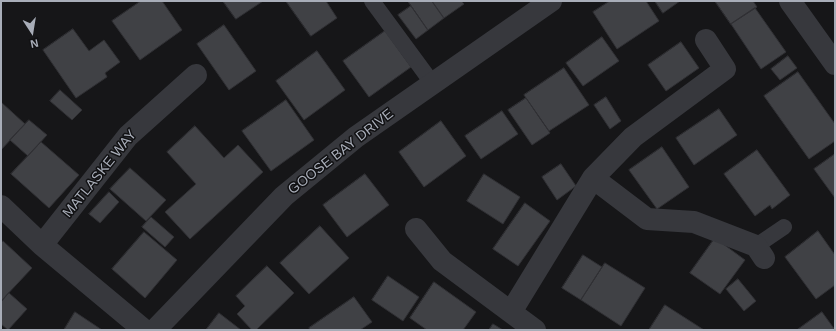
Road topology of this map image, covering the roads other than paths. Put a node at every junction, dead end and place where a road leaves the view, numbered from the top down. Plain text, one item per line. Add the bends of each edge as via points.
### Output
1 (372, 1) edge
2 (551, 1) edge
3 (790, 1) edge
4 (706, 40) dead end
5 (835, 64) edge
6 (196, 75) dead end
7 (434, 84) junction
8 (593, 178) junction
9 (1, 206) edge
10 (784, 227) dead end
11 (416, 229) dead end
12 (42, 245) junction
13 (760, 252) joint
14 (511, 312) junction
15 (144, 330) edge
16 (155, 330) edge
17 (534, 330) edge

1 - 7 lane
2 - 7 street, GOOSE BAY DRIVE
3 - 5 street
4 - 8 street via 725,69 633,137
6 - 12 street, MATLASKE WAY via 128,136
7 - 16 street, GOOSE BAY DRIVE via 356,137 284,196
8 - 13 street via 647,219 694,222
8 - 14 street
9 - 12 street
10 - 13 lane
11 - 14 street via 442,261
12 - 15 street
14 - 17 street

